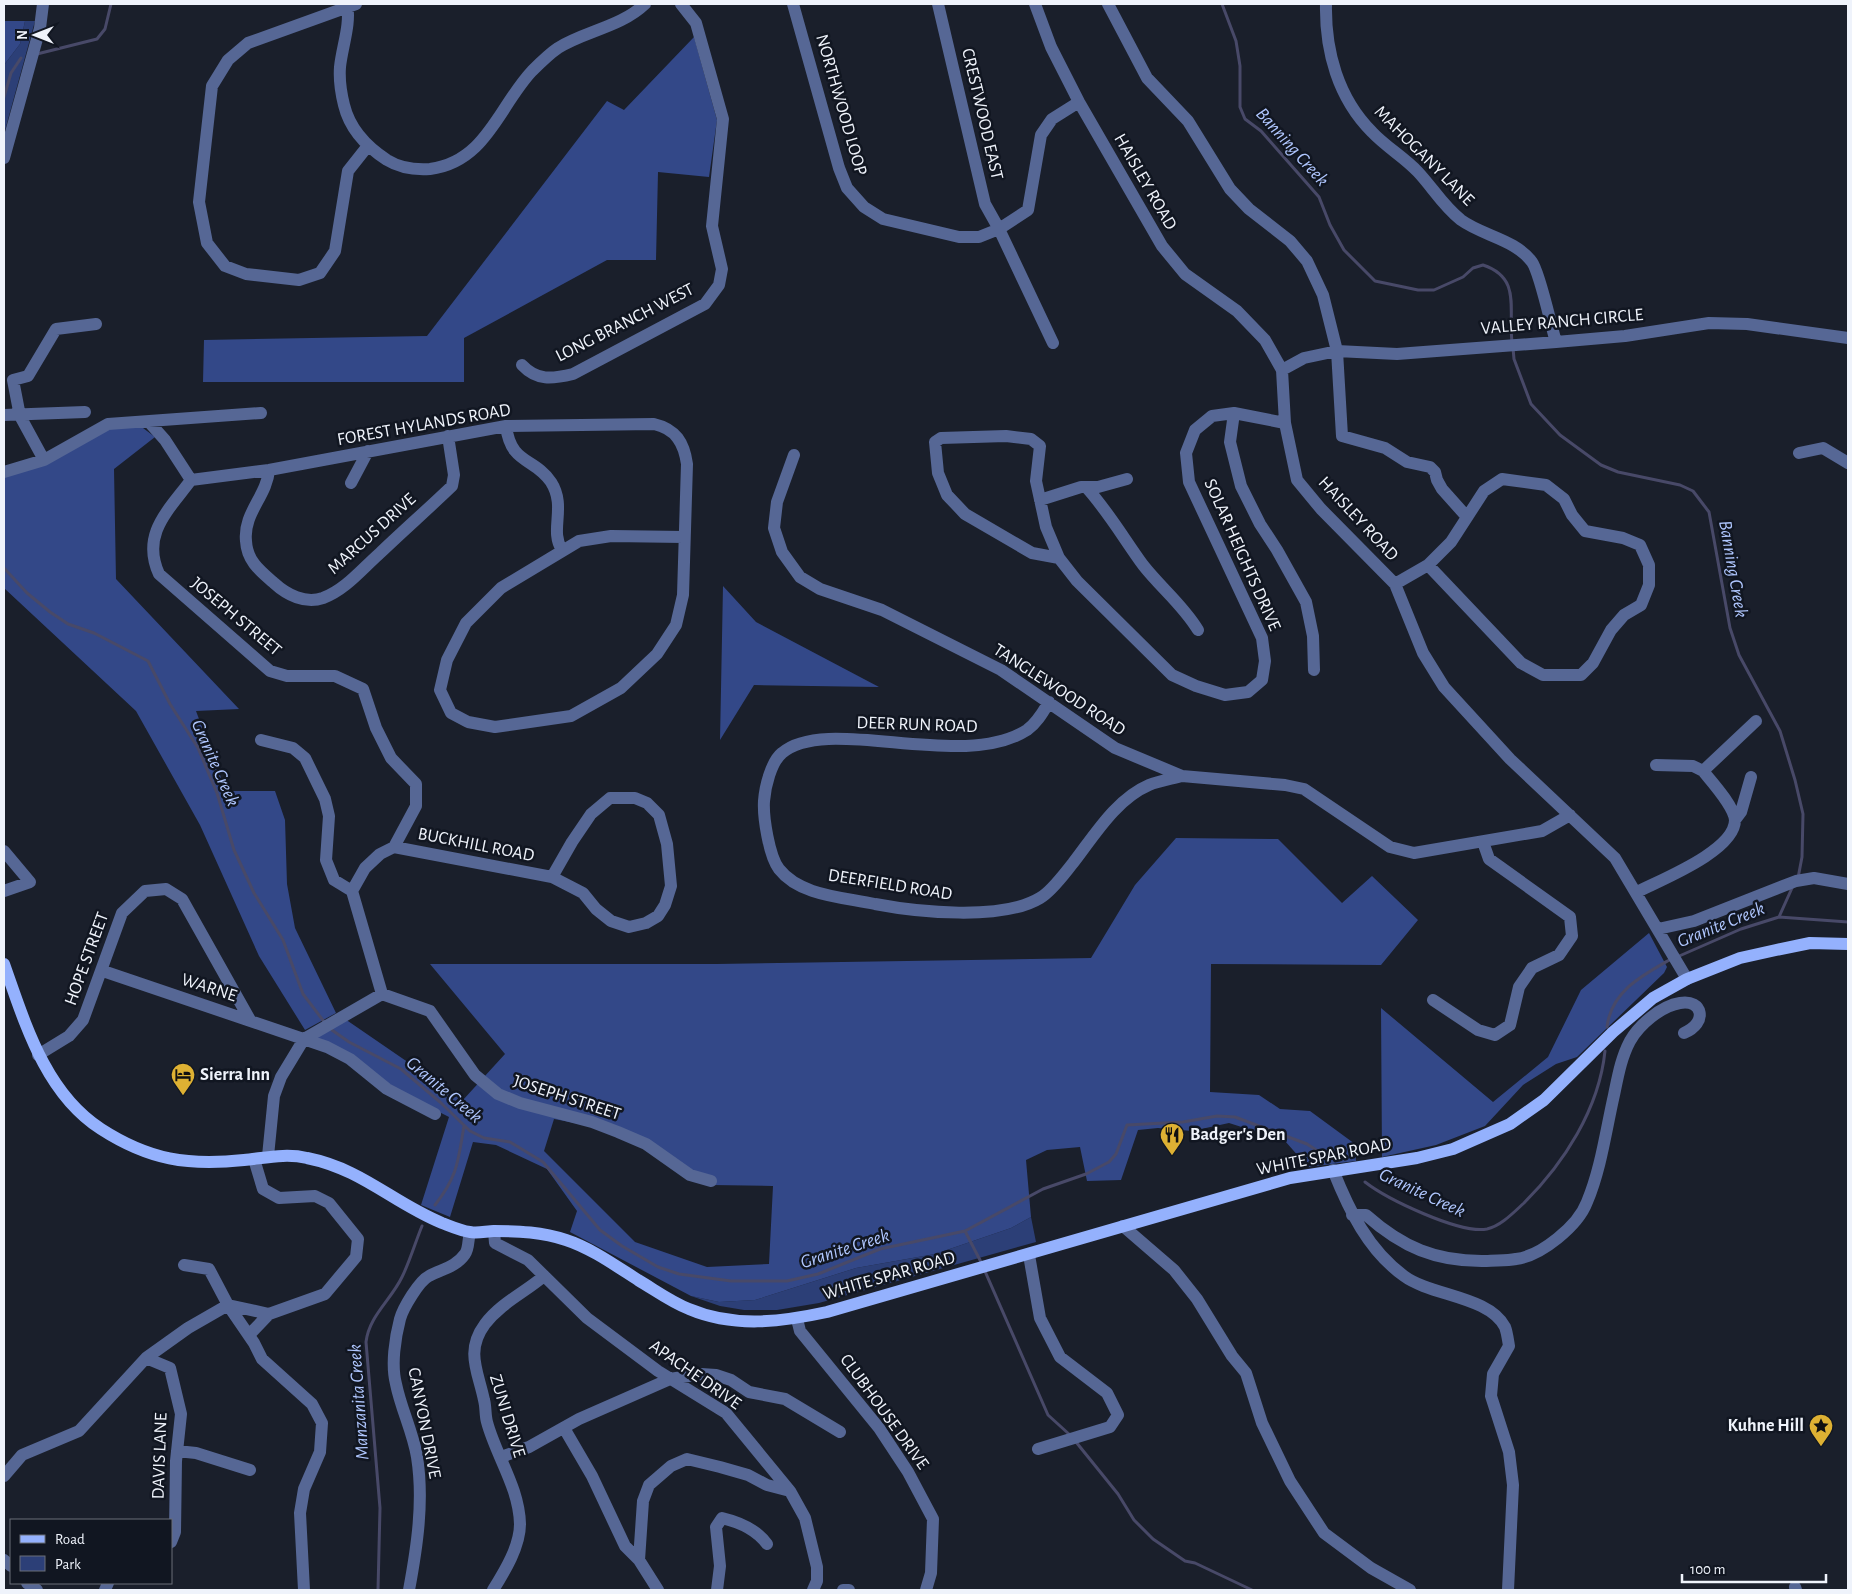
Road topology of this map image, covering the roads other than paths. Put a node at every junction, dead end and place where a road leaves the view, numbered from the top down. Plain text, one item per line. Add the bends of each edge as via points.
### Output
1 (43, 4) edge
2 (645, 4) edge
3 (681, 4) edge
4 (794, 4) edge
5 (938, 4) edge
6 (1035, 4) edge
7 (1108, 4) edge
8 (1326, 4) edge
9 (351, 5) edge
10 (1079, 102) junction
11 (368, 147) junction
12 (5, 154) edge
13 (1000, 229) junction
14 (96, 324) dead end
15 (1848, 338) edge
16 (1556, 342) junction
17 (1053, 344) dead end
18 (1337, 351) junction
19 (522, 365) dead end
20 (1282, 370) junction
21 (85, 412) dead end
22 (261, 413) dead end
23 (1234, 413) junction
24 (4, 415) edge
25 (20, 416) junction
26 (149, 422) junction
27 (1285, 423) junction
28 (506, 426) junction
29 (448, 436) junction
30 (368, 452) junction
31 (1800, 453) dead end
32 (794, 455) dead end
33 (44, 460) junction
34 (1848, 463) edge
35 (269, 470) junction
36 (4, 472) edge
37 (1127, 479) dead end
38 (191, 480) junction
39 (351, 483) dead end
40 (1086, 487) junction
41 (1040, 500) junction
42 (1467, 517) junction
43 (684, 538) junction
44 (562, 550) junction
45 (1059, 558) junction
46 (1428, 565) junction
47 (1395, 584) junction
48 (1198, 630) dead end
49 (1314, 670) dead end
50 (1049, 702) junction
51 (1756, 721) dead end
52 (261, 740) dead end
53 (775, 762) joint
54 (1656, 765) dead end
55 (1703, 771) junction
56 (1182, 776) junction
57 (1751, 777) dead end
58 (1570, 815) junction
59 (1735, 820) junction
60 (1483, 842) junction
61 (394, 847) junction
62 (4, 851) edge
63 (552, 877) junction
64 (1848, 884) edge
65 (4, 891) edge
66 (352, 891) junction
67 (1637, 892) junction
68 (1658, 929) junction
69 (1848, 944) edge
70 (4, 964) edge
71 (103, 971) junction
72 (1687, 979) junction
73 (382, 994) junction
74 (1433, 1000) dead end
75 (250, 1020) junction
76 (1684, 1033) dead end
77 (304, 1039) junction
78 (38, 1055) junction
79 (435, 1114) dead end
80 (268, 1156) junction
81 (254, 1160) junction
82 (1333, 1170) junction
83 (712, 1181) dead end
84 (1352, 1215) junction
85 (1123, 1226) junction
86 (494, 1231) junction
87 (470, 1232) junction
88 (1029, 1255) junction
89 (184, 1265) dead end
90 (544, 1276) junction
91 (228, 1305) junction
92 (269, 1314) junction
93 (797, 1319) junction
94 (249, 1335) junction
95 (146, 1358) junction
96 (670, 1379) junction
97 (564, 1428) junction
98 (840, 1432) dead end
99 (1038, 1449) dead end
100 (177, 1451) junction
101 (501, 1457) junction
102 (250, 1470) dead end
103 (4, 1476) edge
104 (790, 1490) junction
105 (172, 1540) edge
106 (767, 1544) dead end
107 (639, 1560) junction
108 (304, 1590) edge
109 (409, 1590) edge
110 (494, 1590) edge
111 (658, 1590) edge
112 (717, 1590) edge
113 (813, 1590) edge
114 (842, 1590) edge
115 (849, 1590) edge
116 (926, 1590) edge
117 (1410, 1590) edge
118 (1508, 1590) edge

1 - 12 street via 40,28
2 - 11 street via 607,27 558,48 533,70 513,94 487,138 465,158 439,168 416,170 392,163
3 - 19 street, LONG BRANCH WEST via 696,24 723,119 712,226 722,269 719,285 705,304 573,374 556,378 532,375
4 - 13 street, NORTHWOOD LOOP via 839,168 847,188 864,207 883,219 959,237 979,237
5 - 13 street, CRESTWOOD EAST via 985,204
6 - 10 street, HAISLEY ROAD via 1051,47
7 - 18 street via 1147,78 1188,121 1230,189 1249,209 1290,241 1307,261 1324,295
8 - 16 street, MAHOGANY LANE via 1329,49 1348,103 1372,132 1418,172 1442,204 1462,221 1516,246 1533,263
9 - 11 street via 340,83 344,107
9 - 11 street via 248,43 228,60 212,86 199,202 207,243 225,266 246,274 298,280 320,273 335,251 348,171
10 - 13 street, NORTHWOOD LOOP via 1052,119 1041,136 1028,210
10 - 20 street, HAISLEY ROAD via 1162,246 1184,274 1238,311 1265,340
13 - 17 street, CRESTWOOD EAST
14 - 25 street via 56,330 28,376 13,380
15 - 16 street, VALLEY RANCH CIRCLE via 1747,324 1708,323 1625,336
16 - 18 street, VALLEY RANCH CIRCLE via 1397,354
18 - 20 street, VALLEY RANCH CIRCLE via 1304,358
18 - 42 street via 1342,436 1385,448 1407,462 1430,467 1442,489
20 - 27 street, HAISLEY ROAD
21 - 25 street
22 - 26 street
23 - 27 street, SOLAR HEIGHTS DRIVE
23 - 45 street, SOLAR HEIGHTS DRIVE via 1212,416 1195,430 1186,453 1189,482 1262,638 1265,661 1262,680 1248,692 1225,695 1172,675 1077,581
23 - 49 street via 1230,442 1241,486 1306,602 1313,636
24 - 25 street
25 - 33 street
26 - 33 street via 108,424
26 - 38 street
27 - 47 street, HAISLEY ROAD via 1297,480
28 - 29 street, FOREST HYLANDS ROAD
28 - 43 street, FOREST HYLANDS ROAD via 654,424 672,432 684,448 687,464
28 - 44 street via 512,449 550,481 556,493 560,503 558,544
29 - 30 street, FOREST HYLANDS ROAD
29 - 35 street, MARCUS DRIVE via 454,475 452,486 344,586 322,598 297,598 284,592 255,567 248,554 246,526 268,482
30 - 35 street, FOREST HYLANDS ROAD
30 - 39 street
31 - 34 street via 1823,448
32 - 50 street, TANGLEWOOD ROAD via 777,502 774,528 782,552 800,576 820,589 882,610 992,666
33 - 36 street
35 - 38 street, FOREST HYLANDS ROAD
37 - 40 street
38 - 61 street, JOSEPH STREET via 161,520 152,542 153,561 159,574 270,671 287,676 335,676 363,689 376,728 391,758 416,784 416,806
40 - 41 street
40 - 48 street via 1145,567 1187,612
41 - 45 street, SOLAR HEIGHTS DRIVE via 1046,527
41 - 45 street, SOLAR HEIGHTS DRIVE via 1036,481 1040,446 1030,439 1006,436 941,438 934,442 938,473 947,495 965,514 1032,553
42 - 46 street via 1451,542
42 - 46 street via 1484,491 1502,480 1546,485 1564,499 1586,531 1623,538 1640,545 1649,565 1649,585 1641,604 1624,615 1611,630 1594,663 1581,675 1543,675 1521,664
43 - 44 street, FOREST HYLANDS ROAD via 595,537
43 - 44 street, FOREST HYLANDS ROAD via 683,595 676,625 657,654 621,688 571,716 544,720 495,727 468,722 451,713 440,690 447,660 466,623 502,588
46 - 47 street
47 - 58 street, HAISLEY ROAD via 1423,653 1444,688 1510,759
50 - 53 street, DEER RUN ROAD via 1039,719 1027,730 997,743 944,746 826,739 795,746 783,752
50 - 56 street, TANGLEWOOD ROAD via 1115,748
51 - 55 street
52 - 66 street via 293,748 305,758 326,800 329,816 326,860 334,880
53 - 56 street, DEERFIELD ROAD via 764,805 772,860 787,879 808,889 881,905 954,913 1012,908 1040,898 1064,874 1120,804 1148,786
54 - 55 street via 1693,766
55 - 59 street
56 - 60 street, TANGLEWOOD ROAD via 1304,789 1390,847 1414,853
57 - 59 street via 1741,812
58 - 60 street, TANGLEWOOD ROAD via 1542,831
58 - 67 street, HAISLEY ROAD via 1615,858
59 - 67 street via 1723,844
60 - 74 street via 1489,859 1570,917 1572,936 1559,955 1532,968 1519,987 1510,1025 1495,1035 1478,1030
61 - 63 street, BUCKHILL ROAD
61 - 66 street, JOSEPH STREET via 380,854 365,868
62 - 65 street via 30,882
63 - 63 street, BUCKHILL ROAD via 591,814 610,798 635,798 648,803 659,816 667,844 671,886 666,905 658,916 646,923 629,927 611,921 583,893
64 - 68 street via 1814,878 1796,881 1694,921
66 - 73 street
67 - 68 street, HAISLEY ROAD
68 - 72 street, HAISLEY ROAD
69 - 72 main road, WHITE SPAR ROAD via 1810,943 1776,950 1740,958
70 - 78 main road, WHITE SPAR ROAD
71 - 75 street, WARNE
71 - 75 street, HOPE STREET via 122,912 145,891 166,889 182,899
71 - 78 street, HOPE STREET via 83,1020 69,1036
72 - 82 main road, WHITE SPAR ROAD via 1653,998 1613,1032 1544,1100 1510,1124 1453,1149 1418,1158
73 - 77 street
73 - 83 street, JOSEPH STREET via 430,1011 475,1075 498,1094 520,1104 618,1132 646,1144 690,1175
75 - 77 street, WARNE
76 - 84 street via 1700,1022 1700,1014 1697,1008 1681,1002 1665,1008 1636,1030 1623,1054 1587,1203 1565,1232 1538,1253 1517,1259 1475,1261 1429,1255 1388,1235 1366,1215
77 - 79 street, WARNE via 327,1046 350,1059 387,1089
77 - 80 street via 281,1077 274,1096
78 - 81 main road, WHITE SPAR ROAD via 75,1106 99,1128 141,1152 178,1162
80 - 81 main road, WHITE SPAR ROAD
80 - 87 main road, WHITE SPAR ROAD via 305,1157 345,1168 414,1210
81 - 92 street via 263,1189 279,1198 315,1196 329,1203 358,1239 356,1257 326,1294
82 - 84 street
82 - 85 main road, WHITE SPAR ROAD via 1290,1178
84 - 118 street via 1383,1258 1405,1277 1488,1310 1505,1327 1509,1346 1493,1374 1491,1396 1509,1452 1513,1485
85 - 88 main road, WHITE SPAR ROAD
85 - 117 street via 1174,1270 1246,1373 1262,1423 1290,1481 1324,1533 1371,1568
86 - 87 main road, WHITE SPAR ROAD
86 - 90 street, APACHE DRIVE via 495,1243 528,1260
86 - 93 main road, WHITE SPAR ROAD via 533,1232 568,1240 688,1309 710,1316 756,1322
87 - 109 street, CANYON DRIVE via 466,1253 458,1262 428,1277 410,1298 400,1318 395,1382 417,1457 419,1480 418,1524
88 - 93 main road, WHITE SPAR ROAD
88 - 99 street via 1040,1318 1060,1357 1107,1393 1118,1415 1110,1427
89 - 91 street via 210,1269
90 - 96 street, APACHE DRIVE via 587,1318
90 - 101 street, ZUNI DRIVE via 512,1296 492,1316 474,1346 475,1371 485,1400 487,1422
91 - 92 street
91 - 94 street
91 - 95 street
92 - 94 street
93 - 116 street, CLUBHOUSE DRIVE via 800,1331 879,1428 933,1519 931,1573
94 - 108 street via 262,1359 312,1404 322,1423 320,1452 304,1489 300,1513
95 - 100 street, DAVIS LANE via 170,1368 174,1377 181,1414
95 - 103 street via 79,1431 22,1455
96 - 97 street
96 - 98 street via 716,1375 749,1392 785,1399
96 - 104 street, APACHE DRIVE via 726,1413
97 - 101 street via 529,1448
97 - 107 street via 592,1476 625,1546
100 - 102 street via 196,1453
100 - 105 street, DAVIS LANE via 175,1532
101 - 110 street, ZUNI DRIVE via 520,1524 514,1549
104 - 107 street via 687,1459 671,1466 649,1485 642,1501
104 - 113 street, APACHE DRIVE via 805,1518 813,1544 817,1581
106 - 112 street via 760,1534 736,1521 722,1518 716,1527 720,1566
107 - 111 street
114 - 115 street

